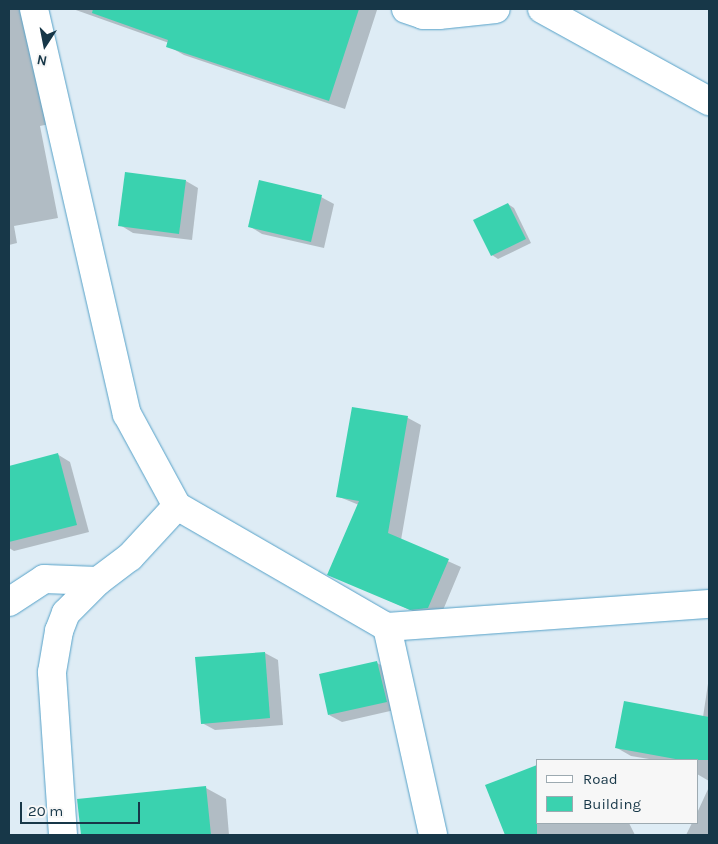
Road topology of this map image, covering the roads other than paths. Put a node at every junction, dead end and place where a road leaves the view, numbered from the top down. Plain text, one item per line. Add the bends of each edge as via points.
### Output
1 (34, 9) edge
2 (406, 9) edge
3 (496, 9) edge
4 (542, 9) edge
5 (709, 101) edge
6 (177, 506) junction
7 (98, 581) junction
8 (9, 602) edge
9 (709, 604) edge
10 (387, 627) junction
11 (63, 835) edge
12 (433, 835) edge

1 - 6 street via 127,414
2 - 3 street via 423,15 439,15
4 - 5 street
6 - 7 street via 128,559
6 - 10 street
7 - 8 street via 44,579
7 - 11 street via 66,613 54,649 52,672
9 - 10 street
10 - 12 street

